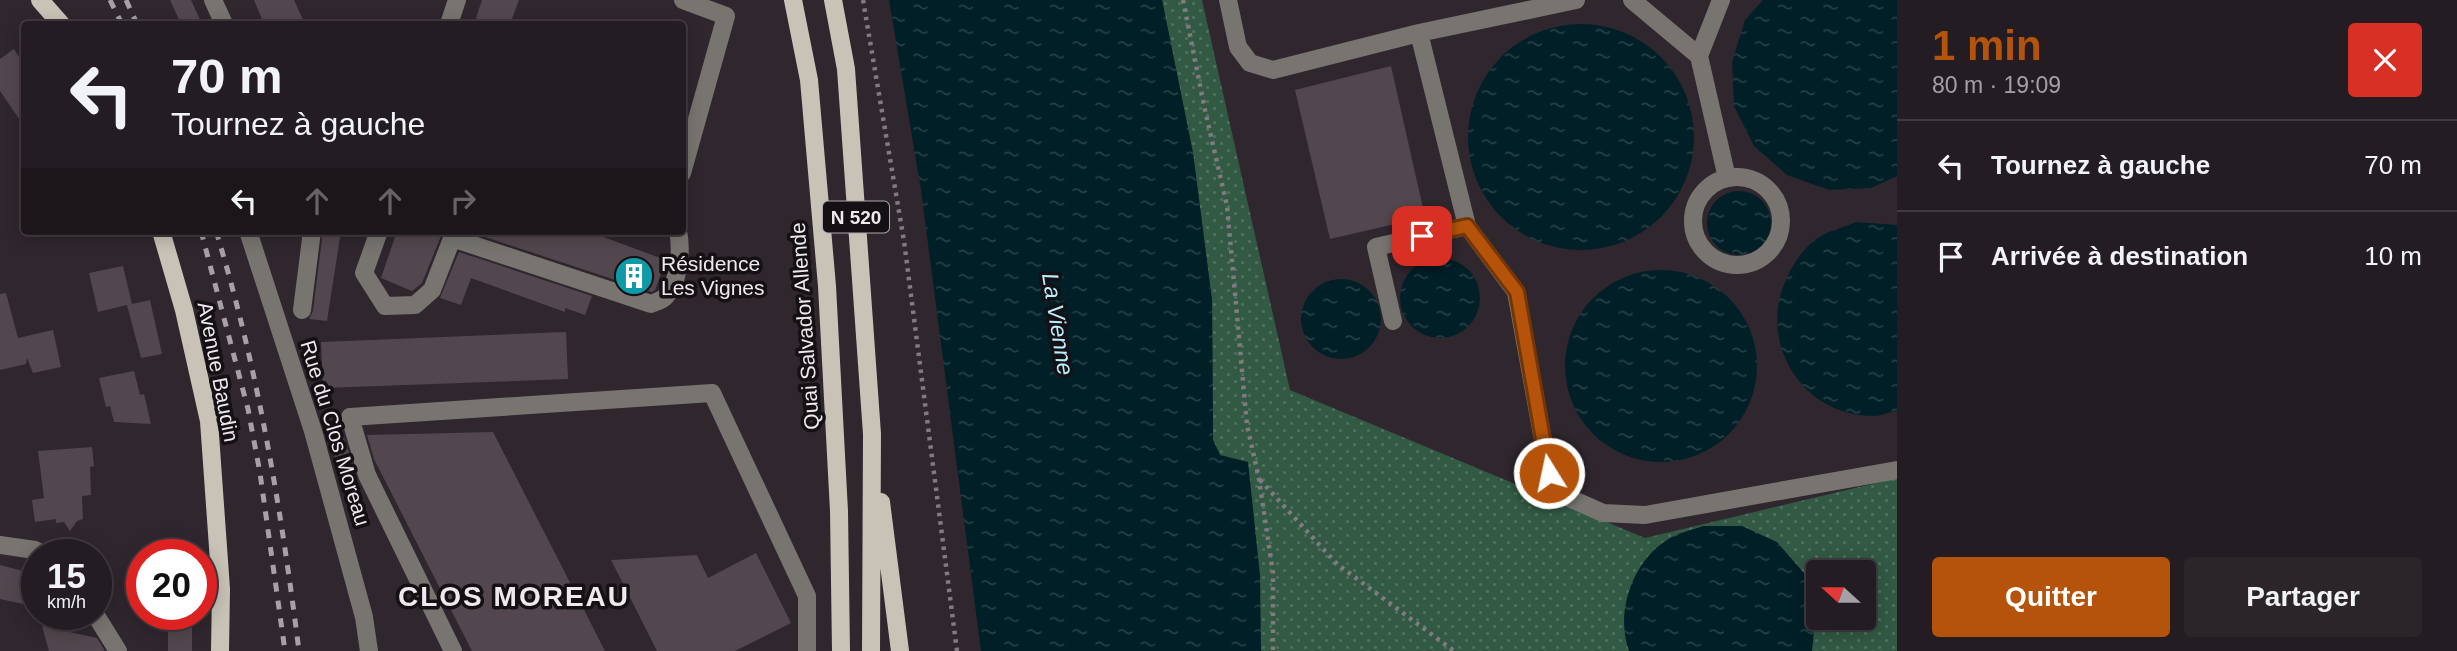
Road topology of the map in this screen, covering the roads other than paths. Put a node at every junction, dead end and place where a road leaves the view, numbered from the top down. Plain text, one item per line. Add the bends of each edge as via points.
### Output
1 (40, 0) edge
2 (213, 0) edge
3 (457, 0) edge
4 (683, 0) edge
5 (793, 0) edge
6 (833, 0) edge
7 (1228, 0) edge
8 (1576, 0) edge
9 (1632, 0) edge
10 (1721, 0) edge
11 (58, 21) edge
12 (222, 21) edge
13 (450, 21) edge
14 (1419, 33) junction
15 (1699, 56) junction
16 (686, 159) edge
17 (1727, 178) junction
18 (1467, 226) junction
19 (162, 235) edge
20 (249, 235) edge
21 (311, 235) edge
22 (378, 235) edge
23 (453, 235) edge
24 (456, 235) edge
25 (678, 235) edge
26 (302, 310) dead end
27 (1393, 321) dead end
28 (872, 434) junction
29 (1897, 470) edge
30 (0, 545) edge
31 (21, 548) edge
32 (105, 630) edge
33 (118, 651) edge
34 (220, 651) edge
35 (369, 651) edge
36 (453, 651) edge
37 (807, 651) edge
38 (841, 651) edge
39 (871, 651) edge
40 (900, 651) edge

1 - 11 main road
2 - 12 street
3 - 13 street
4 - 16 street via 726,16
5 - 38 main road, Quai Salvador Allende / N 520 via 809,80 827,286
6 - 28 main road, N 520 via 846,69
7 - 14 street via 1238,47 1250,64 1273,70
8 - 14 street
9 - 15 street
10 - 15 street
14 - 18 street
15 - 17 street
17 - 17 street via 1757,182 1778,204 1782,219 1773,248 1747,264 1732,265 1705,251 1693,223 1702,195
18 - 27 street via 1376,247
18 - 29 street via 1517,292 1549,473 1566,497 1602,513 1644,515
19 - 34 main road, Avenue Baudin via 209,421 221,589
20 - 35 street, Rue du Clos Moreau via 313,430 364,617
21 - 26 street
22 - 23 street via 364,272 385,306 415,305 432,290
24 - 25 street via 652,304 665,298 675,283
28 - 39 main road, N 520
28 - 40 main road
30 - 31 street
32 - 33 street
36 - 37 street via 367,475 350,417 712,393 807,596

